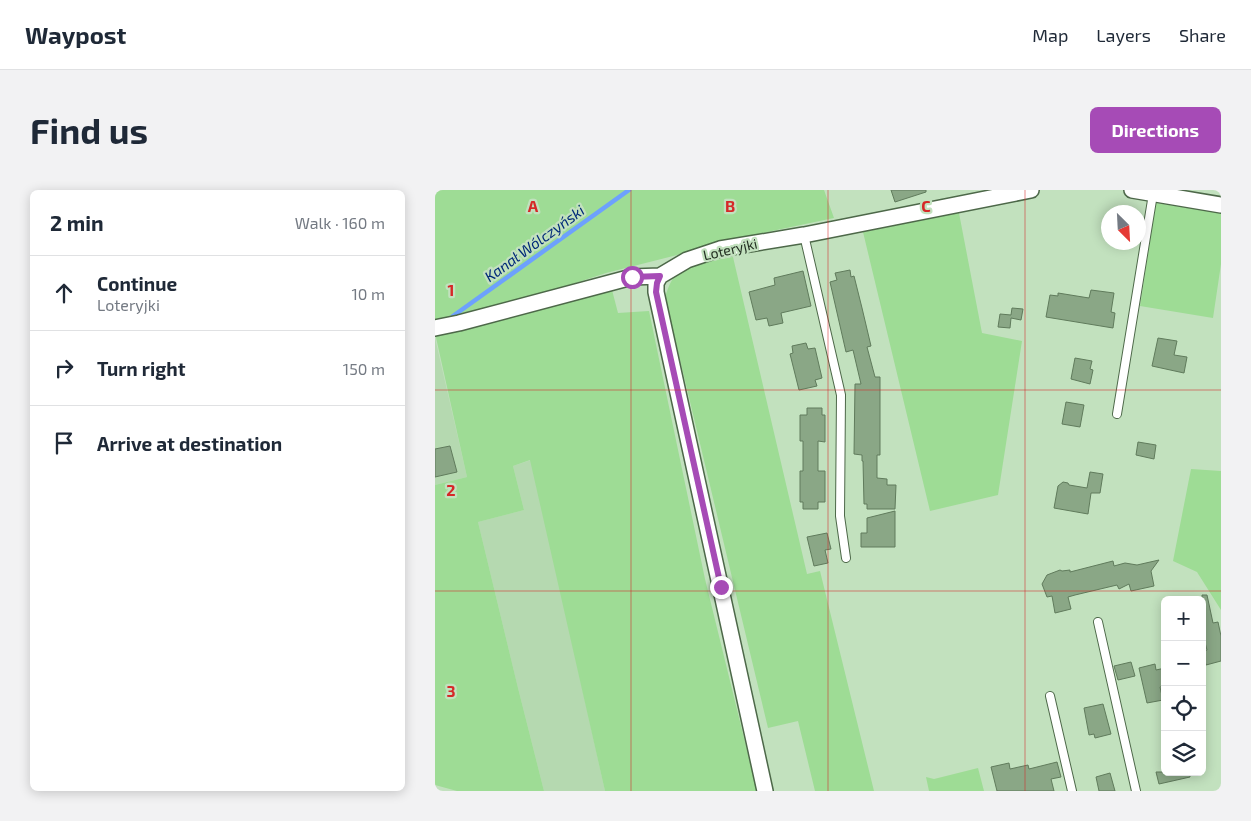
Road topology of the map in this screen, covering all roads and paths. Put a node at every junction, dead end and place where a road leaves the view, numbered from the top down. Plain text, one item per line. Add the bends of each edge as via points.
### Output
1 (1031, 190) edge
2 (1132, 190) edge
3 (1153, 194) junction
4 (1221, 205) edge
5 (804, 235) junction
6 (660, 276) junction
7 (435, 328) edge
8 (1117, 414) dead end
9 (846, 558) dead end
10 (1098, 622) dead end
11 (1050, 696) dead end
12 (765, 791) edge
13 (1072, 791) edge
14 (1136, 791) edge

1 - 5 street, Loteryjki
2 - 3 street
3 - 4 street
3 - 8 lane
5 - 6 street, Loteryjki via 720,249 687,260
5 - 9 lane via 841,395 840,516
6 - 7 street, Loteryjki via 632,277
6 - 12 street via 656,292
10 - 14 lane
11 - 13 lane

